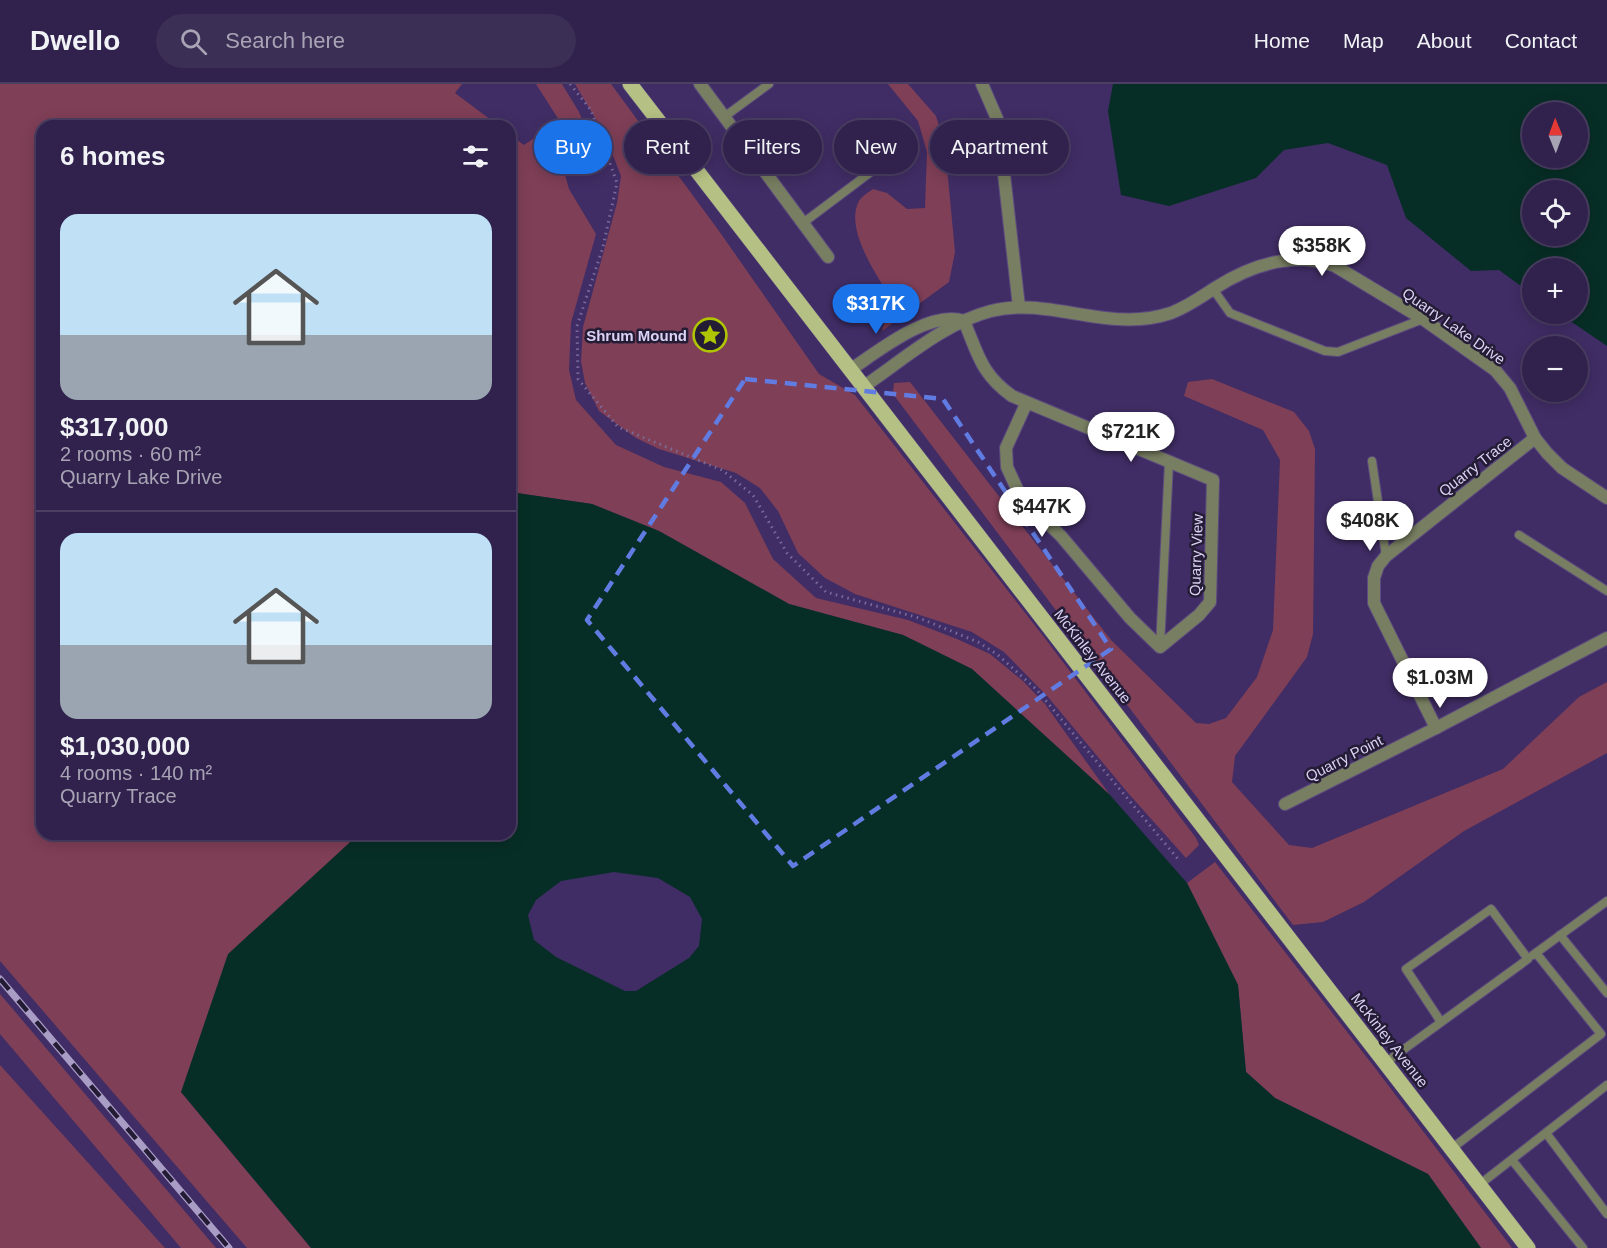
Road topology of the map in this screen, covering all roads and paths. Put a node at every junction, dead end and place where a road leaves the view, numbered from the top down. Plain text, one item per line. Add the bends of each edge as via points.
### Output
1 (570, 84) edge
2 (630, 84) edge
3 (700, 84) edge
4 (769, 84) edge
5 (982, 84) edge
6 (724, 117) junction
7 (868, 174) edge
8 (803, 223) junction
9 (828, 256) dead end
10 (1213, 289) junction
11 (1019, 307) junction
12 (1423, 319) junction
13 (964, 321) junction
14 (919, 328) junction
15 (927, 343) junction
16 (850, 370) junction
17 (863, 387) junction
18 (1026, 404) junction
19 (1535, 438) junction
20 (1372, 461) dead end
21 (1169, 462) junction
22 (1607, 498) edge
23 (1519, 535) dead end
24 (1386, 556) junction
25 (1607, 591) edge
26 (1607, 638) edge
27 (1161, 647) junction
28 (1436, 728) junction
29 (1285, 804) dead end
30 (1178, 859) dead end
31 (1607, 901) edge
32 (1560, 935) junction
33 (1536, 953) junction
34 (1527, 959) junction
35 (1607, 993) edge
36 (1442, 1022) junction
37 (1601, 1034) junction
38 (1607, 1042) edge
39 (1385, 1063) junction
40 (1607, 1085) edge
41 (1546, 1133) junction
42 (1451, 1149) junction
43 (1512, 1160) junction
44 (1479, 1185) junction
45 (1607, 1214) edge
46 (1528, 1248) edge
47 (1583, 1248) edge

1 - 30 path via 591,110 617,183 603,247 577,326 578,379 618,428 722,470 753,495 787,553 826,592 919,618 978,642 998,655 1036,689
2 - 16 main road, McKinley Avenue
3 - 6 street
4 - 6 lane
5 - 11 street via 998,121
6 - 8 street
7 - 8 lane
8 - 9 street
10 - 11 street, Quarry Lake Drive via 1171,312 1137,320
10 - 12 street, Quarry Lake Drive via 1261,265 1288,260 1320,261 1335,266
10 - 12 lane via 1230,314 1325,351 1338,352
11 - 13 street, Quarry Lake Drive via 991,311
12 - 19 street, Quarry Lake Drive via 1504,379
13 - 14 street, Quarry Lake Drive via 948,318
13 - 15 street, Quarry Lake Drive
13 - 18 street, Quarry View via 986,372 996,384
14 - 15 lane
14 - 16 street, Quarry Lake Drive
15 - 17 street, Quarry Lake Drive
16 - 17 main road, McKinley Avenue
17 - 39 main road, McKinley Avenue
18 - 21 street, Quarry View
18 - 27 street via 1006,448 1007,467 1018,491 1130,618
19 - 22 street, Quarry Lake Drive via 1562,468
19 - 24 street, Quarry Trace
20 - 24 lane
21 - 27 lane
21 - 27 street, Quarry View via 1213,480 1210,602
23 - 25 lane
24 - 28 street, Quarry Trace via 1374,578 1374,603
26 - 28 street, Quarry Point
28 - 29 street, Quarry Point
31 - 32 lane
32 - 33 lane
32 - 35 lane
33 - 34 lane
33 - 37 lane
34 - 36 lane
34 - 36 lane via 1491,909 1406,969
36 - 39 lane
37 - 38 lane
37 - 42 lane
39 - 42 main road, McKinley Avenue
40 - 41 lane
41 - 43 lane
41 - 45 lane
42 - 44 main road, McKinley Avenue
43 - 44 lane
43 - 47 lane
44 - 46 main road, McKinley Avenue

